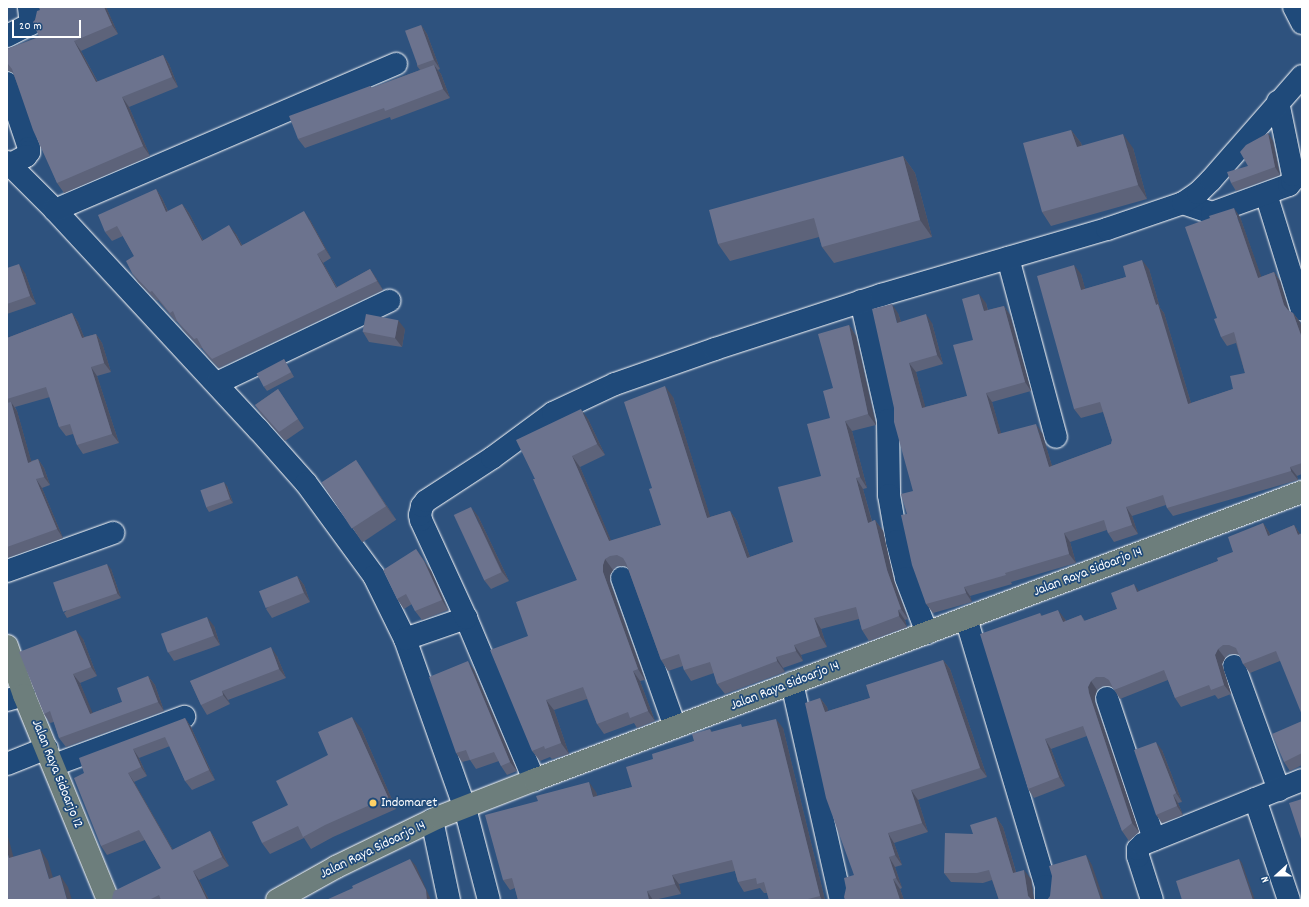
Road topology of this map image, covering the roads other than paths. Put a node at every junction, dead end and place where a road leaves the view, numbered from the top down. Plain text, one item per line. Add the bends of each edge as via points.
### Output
1 (29, 7) edge
2 (1294, 7) edge
3 (1302, 23) edge
4 (7, 36) edge
5 (396, 64) dead end
6 (1302, 76) edge
7 (7, 83) edge
8 (1278, 102) junction
9 (8, 164) edge
10 (1266, 194) junction
11 (1183, 203) junction
12 (55, 210) junction
13 (1008, 258) junction
14 (389, 301) dead end
15 (861, 301) junction
16 (1302, 310) edge
17 (216, 383) junction
18 (1056, 437) dead end
19 (1302, 492) edge
20 (113, 533) dead end
21 (7, 571) edge
22 (622, 578) dead end
23 (466, 618) junction
24 (966, 618) junction
25 (927, 633) junction
26 (405, 639) junction
27 (7, 646) edge
28 (1234, 666) dead end
29 (792, 683) junction
30 (16, 698) edge
31 (1107, 698) dead end
32 (184, 717) edge
33 (675, 727) junction
34 (50, 756) junction
35 (7, 764) edge
36 (534, 780) junction
37 (1302, 780) edge
38 (1279, 790) junction
39 (1255, 800) junction
40 (448, 814) junction
41 (1154, 839) junction
42 (108, 900) edge
43 (277, 900) edge
44 (450, 900) edge
45 (489, 900) edge
46 (841, 900) edge
47 (1046, 900) edge
48 (1152, 900) edge
49 (1289, 900) edge

1 - 4 street via 31,24
2 - 3 street
5 - 12 street
6 - 8 street
7 - 9 street via 29,148 26,156
8 - 10 street via 1292,181 1289,185
8 - 11 street via 1212,180
9 - 12 street
10 - 11 street via 1212,213
10 - 16 street
11 - 13 street via 1107,229
12 - 17 street
13 - 15 street
13 - 18 street
14 - 17 street
15 - 23 street via 665,366 574,402 426,501 420,509 422,520
15 - 25 street via 888,420 889,495 897,541 906,578
17 - 26 street via 306,483 347,538 374,576
19 - 24 main road, Jalan Raya Sidoarjo 14
20 - 21 street
22 - 33 street
23 - 26 street
23 - 36 street
24 - 25 main road, Jalan Raya Sidoarjo 14
24 - 47 street via 1046,886
25 - 29 main road, Jalan Raya Sidoarjo 14
26 - 40 street
27 - 30 main road, Jalan Raya Sidoarjo 12
28 - 38 street
29 - 33 main road, Jalan Raya Sidoarjo 14
29 - 46 street
30 - 34 main road, Jalan Raya Sidoarjo 12
31 - 41 street
32 - 34 street
33 - 36 main road, Jalan Raya Sidoarjo 14
34 - 35 street
34 - 42 main road, Jalan Raya Sidoarjo 12
36 - 40 main road, Jalan Raya Sidoarjo 14
37 - 38 street
38 - 39 street
39 - 41 street
39 - 49 street
40 - 43 main road, Jalan Raya Sidoarjo 14 via 336,867
40 - 44 street
40 - 45 street
41 - 48 street via 1138,849

